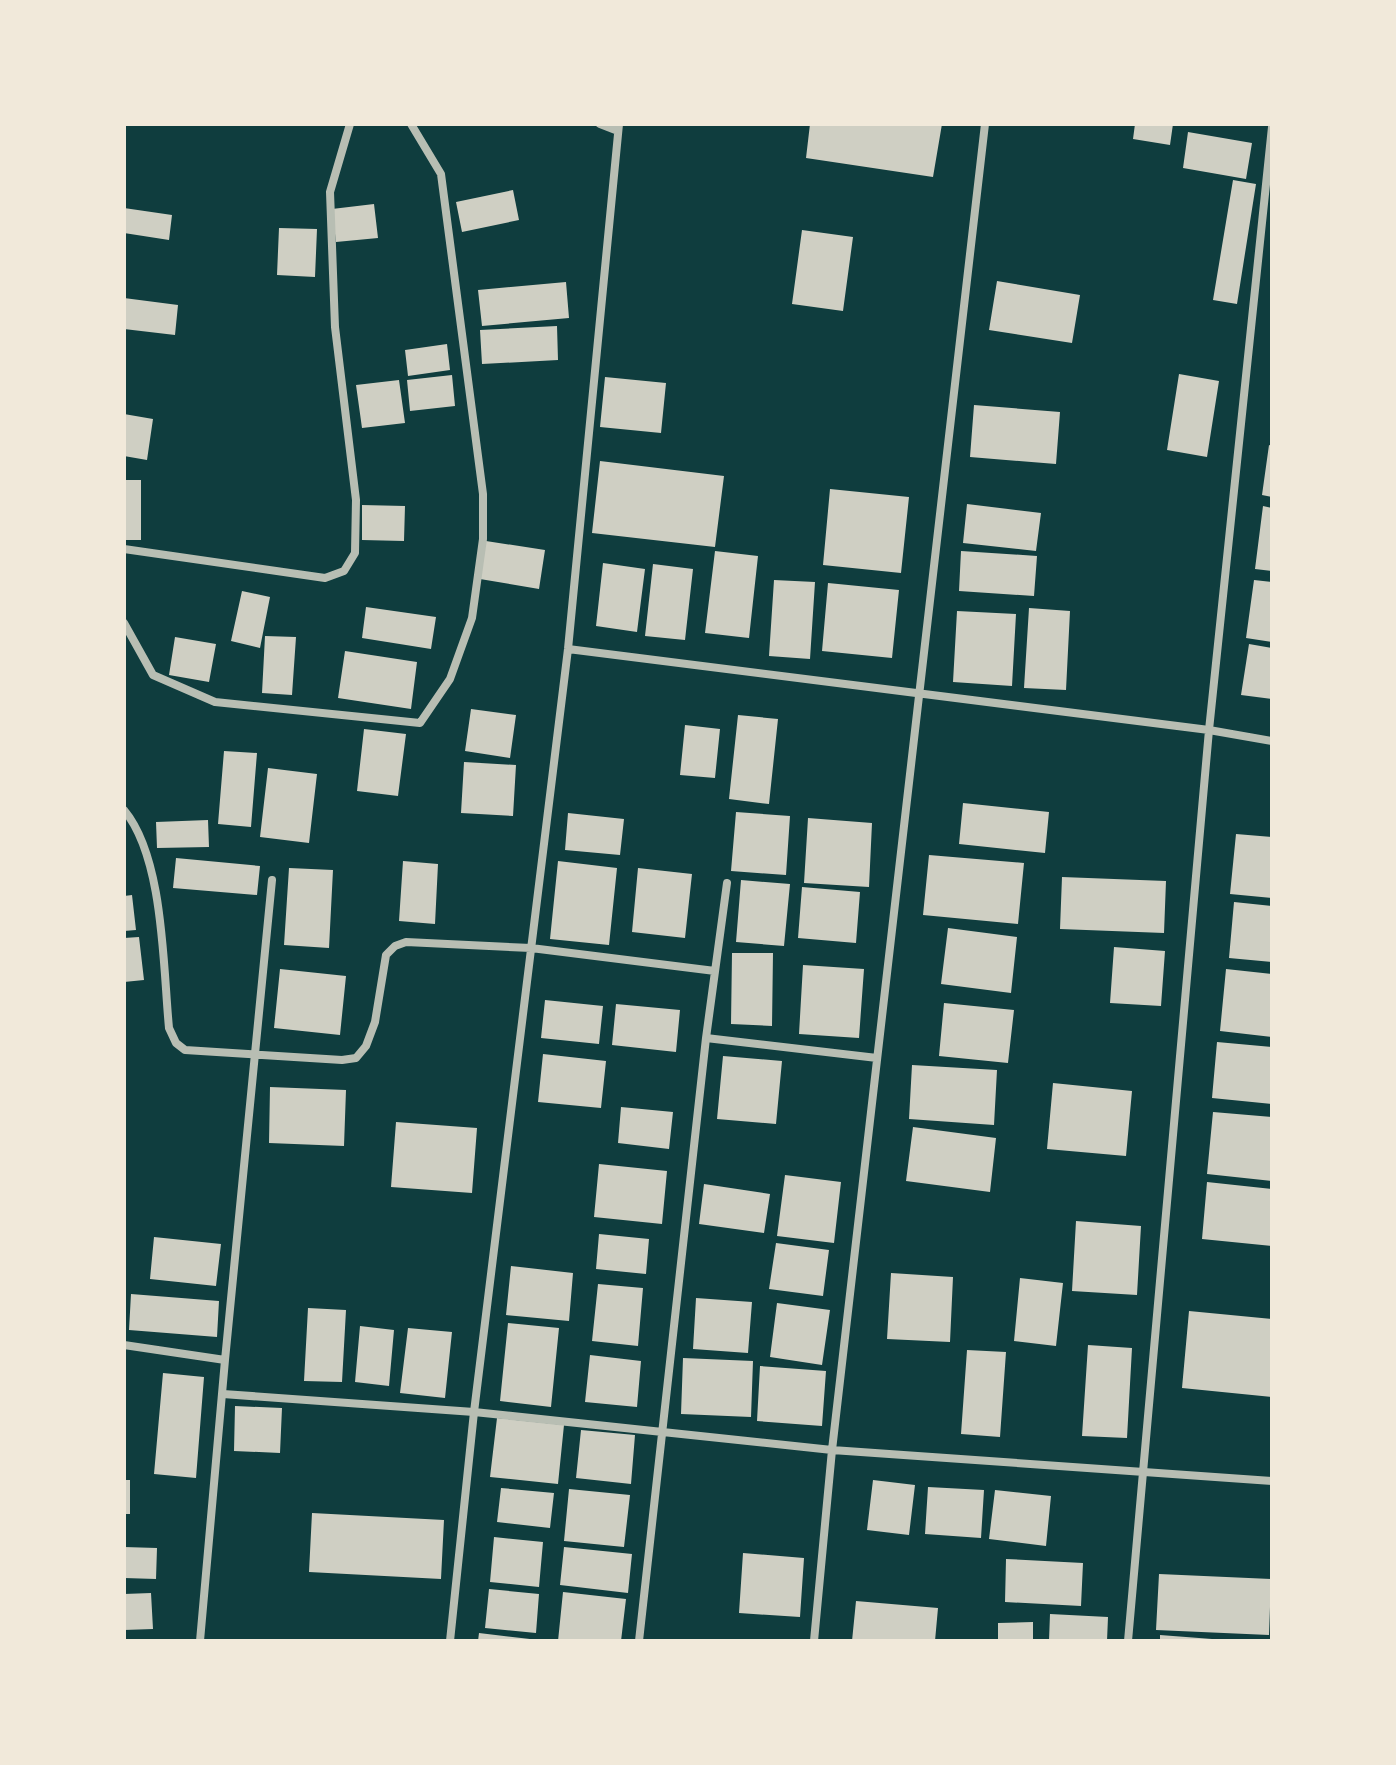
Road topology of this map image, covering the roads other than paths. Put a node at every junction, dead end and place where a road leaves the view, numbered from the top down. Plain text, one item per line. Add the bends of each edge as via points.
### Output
1 (350, 124) edge
2 (411, 124) edge
3 (600, 124) edge
4 (985, 124) edge
5 (1272, 127) edge
6 (618, 128) edge
7 (124, 549) edge
8 (124, 623) edge
9 (568, 649) junction
10 (921, 692) junction
11 (1209, 730) junction
12 (1272, 741) edge
13 (124, 810) edge
14 (272, 880) dead end
15 (727, 883) dead end
16 (531, 948) junction
17 (715, 971) junction
18 (706, 1038) junction
19 (254, 1055) junction
20 (877, 1058) junction
21 (124, 1345) edge
22 (225, 1360) junction
23 (223, 1394) junction
24 (474, 1412) junction
25 (662, 1433) junction
26 (832, 1450) junction
27 (1143, 1472) junction
28 (1272, 1481) edge
29 (200, 1641) edge
30 (450, 1641) edge
31 (639, 1641) edge
32 (814, 1641) edge
33 (1128, 1641) edge

1 - 7 street via 330,192 335,327 356,500 355,553 344,571 325,578
2 - 8 street via 441,174 483,494 472,618 450,679 420,723 215,702 153,675
3 - 6 street
4 - 10 street
5 - 11 street
6 - 9 street
9 - 10 street
9 - 16 street
10 - 11 street
10 - 20 street
11 - 12 street
11 - 27 street
13 - 19 street via 154,878 169,1028 176,1043 185,1050
14 - 19 street
15 - 17 street
16 - 17 street
16 - 19 street via 406,942 395,946 386,955 375,1022 356,1058
16 - 24 street
17 - 18 street
18 - 20 street
18 - 25 street
19 - 22 street
20 - 26 street
21 - 22 street
22 - 23 street
23 - 24 street
23 - 29 street
24 - 25 street
24 - 30 street
25 - 26 street
25 - 31 street
26 - 27 street
26 - 32 street
27 - 28 street
27 - 33 street

